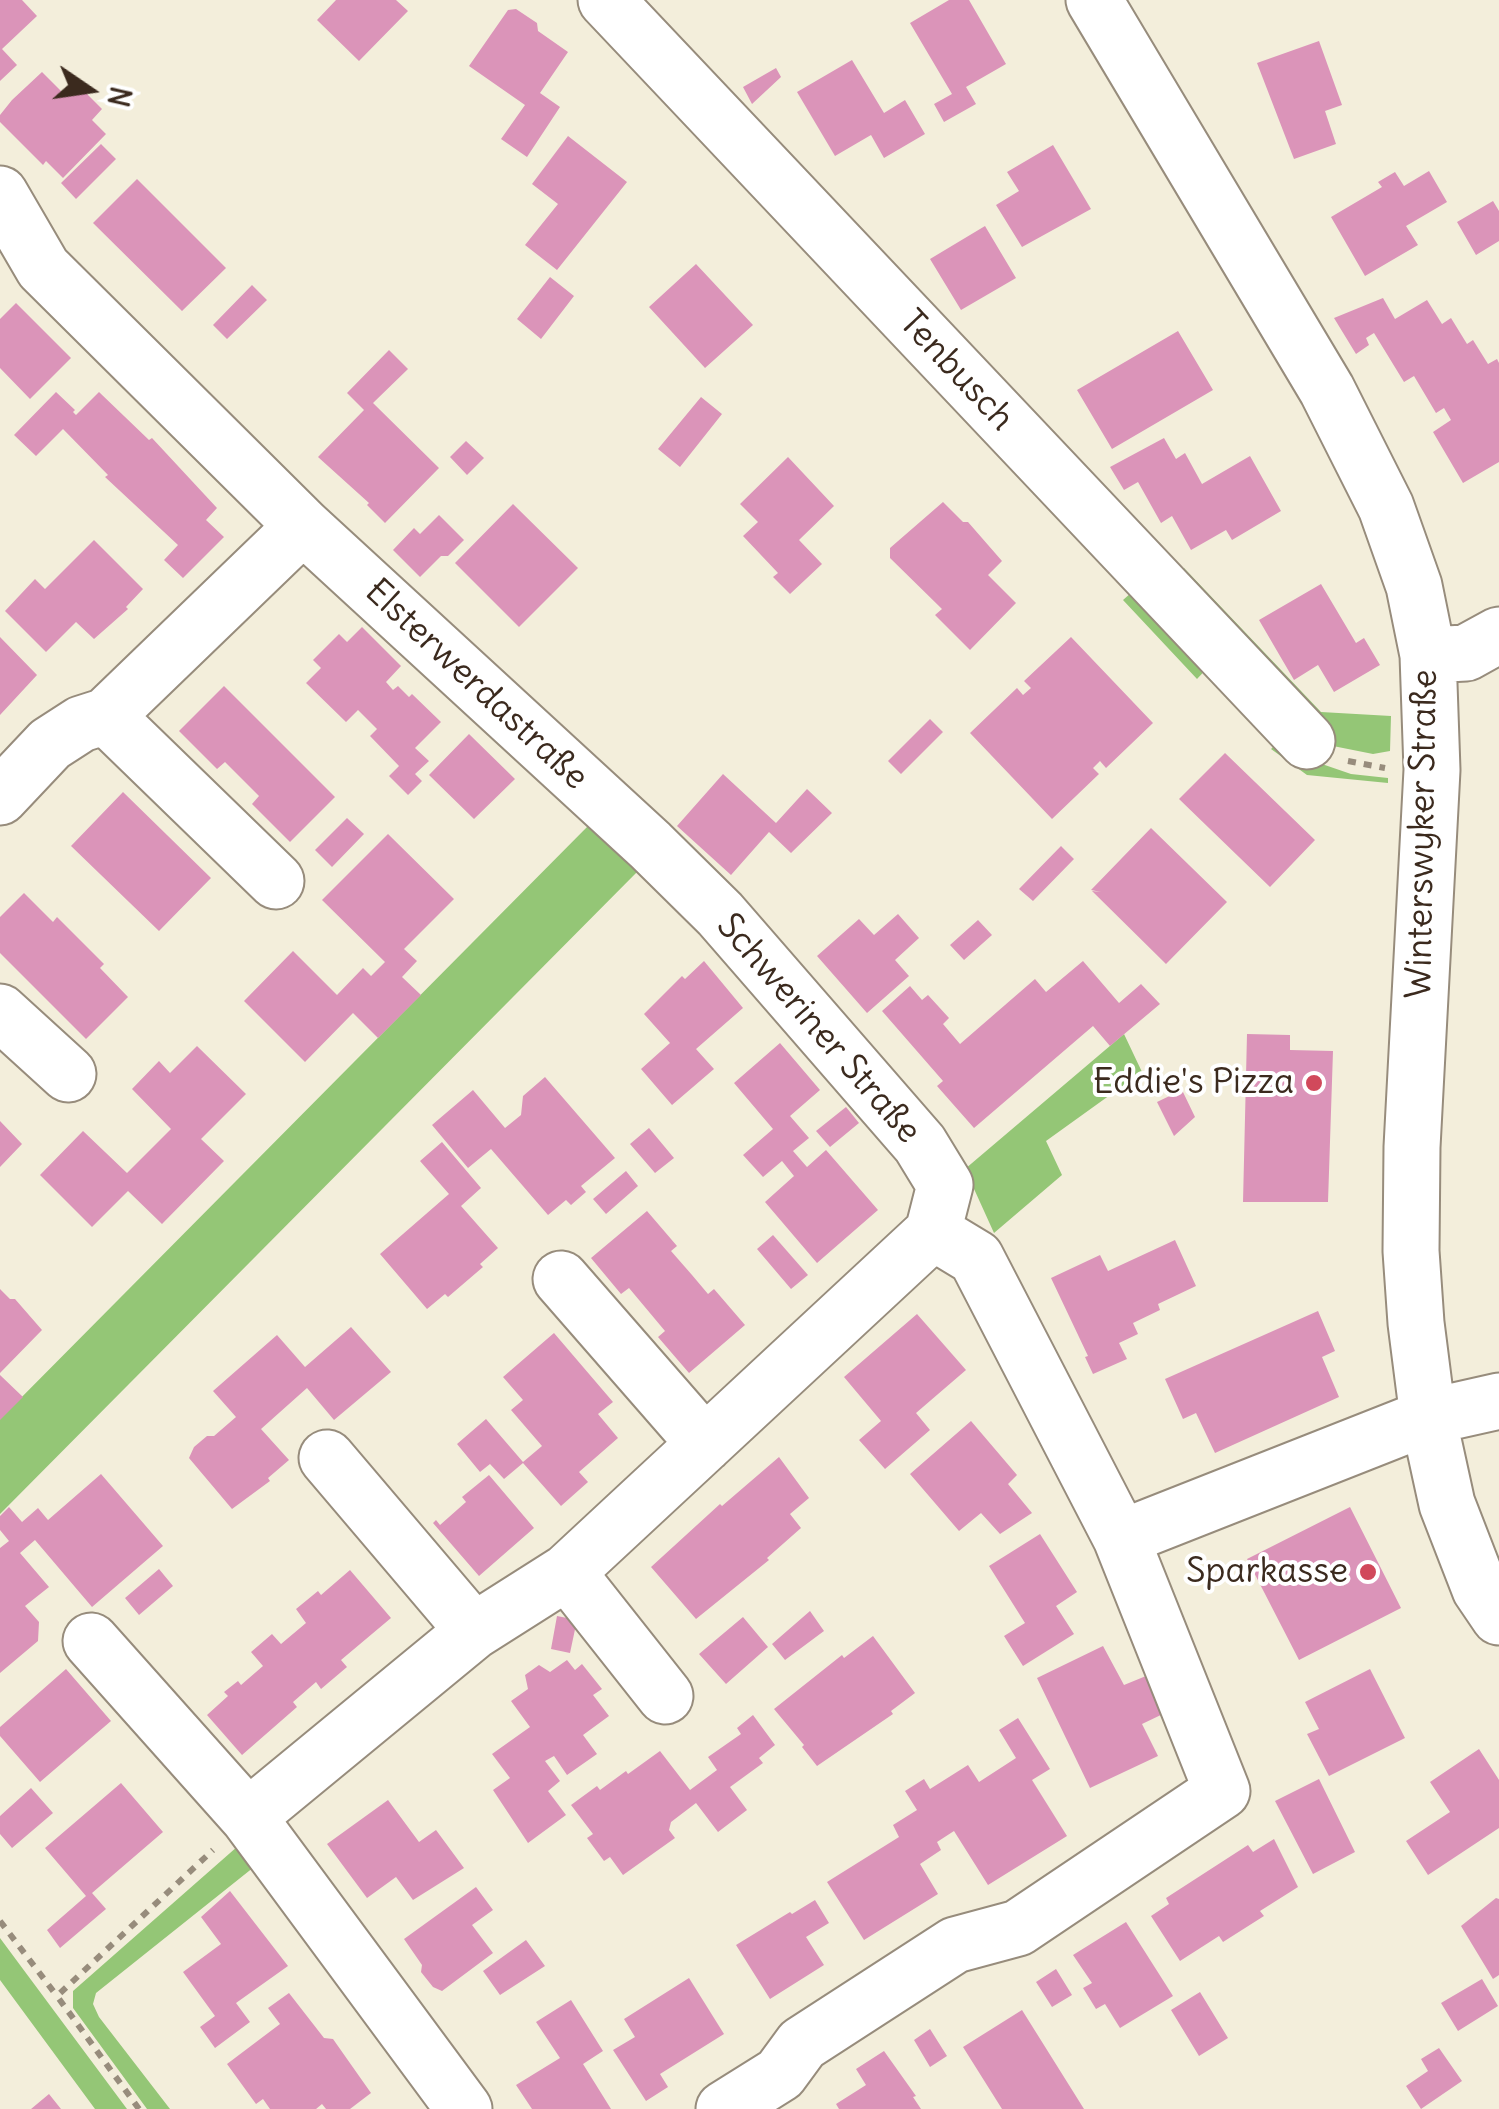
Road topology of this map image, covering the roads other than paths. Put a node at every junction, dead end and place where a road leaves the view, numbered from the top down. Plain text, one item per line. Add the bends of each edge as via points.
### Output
1 (606, 0) edge
2 (1094, 0) edge
3 (0, 194) edge
4 (303, 526) junction
5 (1499, 635) edge
6 (1428, 655) junction
7 (106, 716) junction
8 (1307, 741) dead end
9 (0, 797) edge
10 (650, 844) joint
11 (276, 881) dead end
12 (0, 1012) edge
13 (68, 1074) dead end
14 (933, 1232) junction
15 (561, 1280) dead end
16 (1499, 1401) edge
17 (1428, 1417) junction
18 (705, 1444) junction
19 (327, 1458) dead end
20 (1121, 1538) junction
21 (568, 1572) junction
22 (1499, 1617) edge
23 (474, 1631) junction
24 (92, 1640) dead end
25 (664, 1696) dead end
26 (248, 1817) junction
27 (464, 2109) edge
28 (724, 2109) edge

1 - 8 street, Tenbusch
2 - 6 street, Winterswyker Straße via 1328,390 1386,506 1414,586
3 - 4 street, Elsterwerdastraße via 43,268
4 - 7 street
4 - 10 street, Elsterwerdastraße
5 - 6 street via 1466,653
6 - 17 street, Winterswyker Straße via 1432,770 1410,1251
7 - 9 street via 50,744
7 - 11 street
10 - 14 street, Schweriner Straße via 720,914 920,1144 945,1185
12 - 13 street
14 - 18 street
14 - 20 street via 976,1258
15 - 18 street
16 - 17 street
17 - 20 street
17 - 22 street, Winterswyker Straße via 1447,1504 1480,1590
18 - 21 street
19 - 23 street
20 - 28 street via 1222,1790 1018,1928 955,1946 925,1965 802,2044 780,2074
21 - 23 street
21 - 25 street
23 - 26 street
24 - 26 street
26 - 27 street

